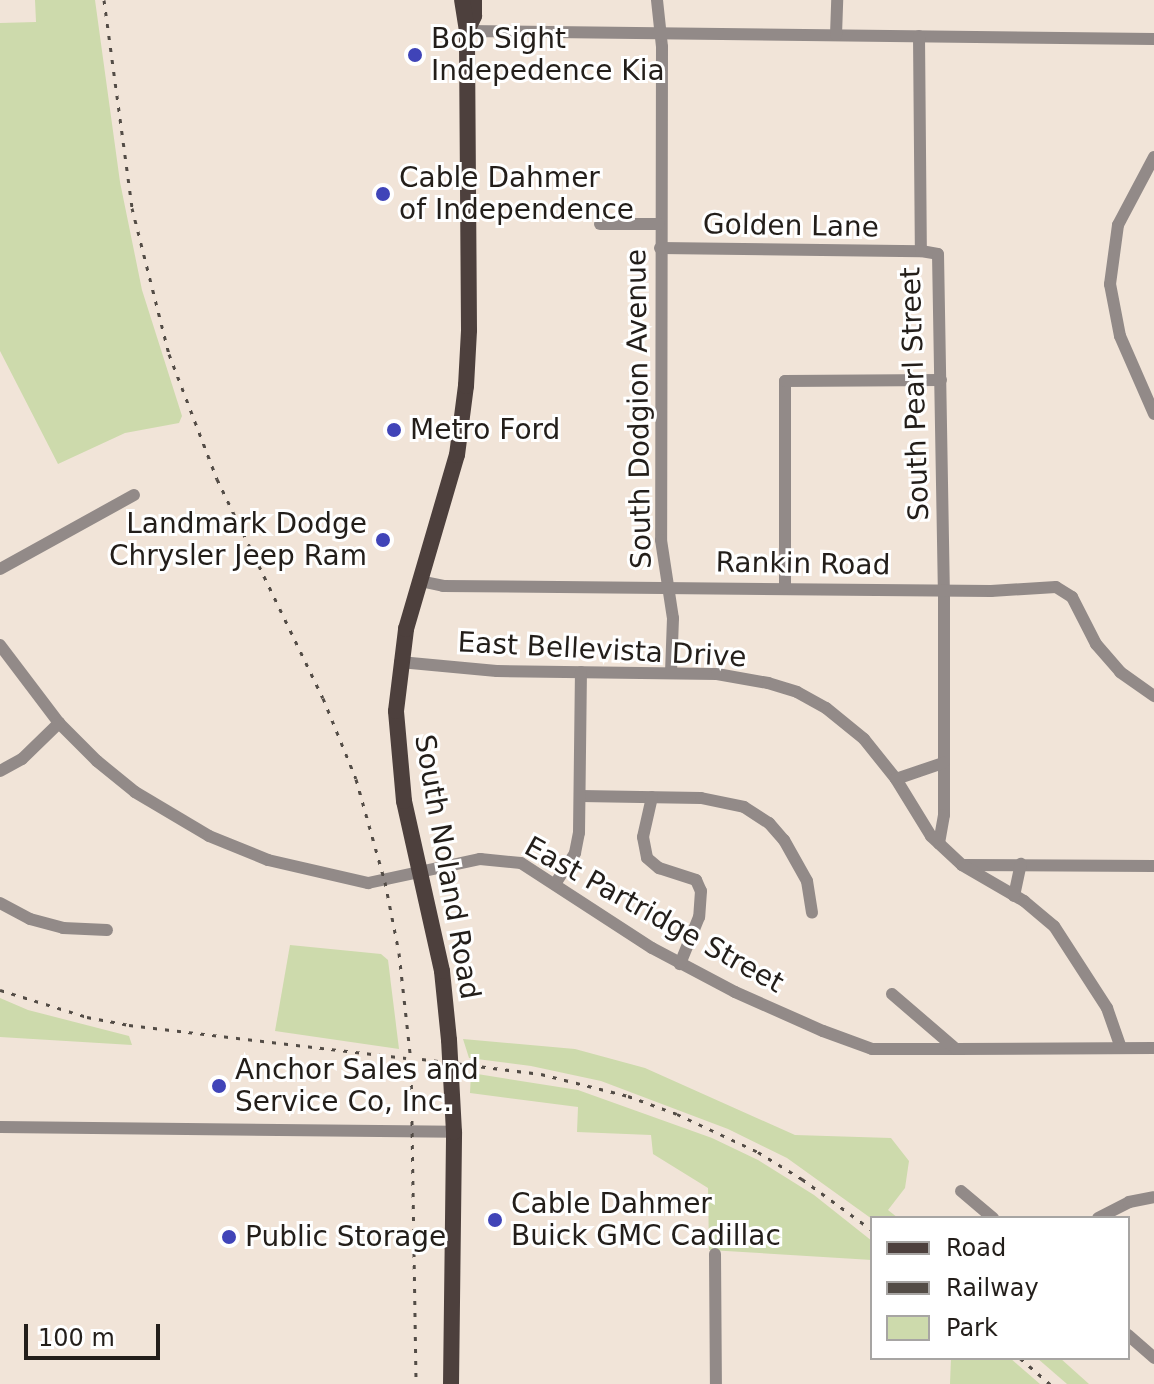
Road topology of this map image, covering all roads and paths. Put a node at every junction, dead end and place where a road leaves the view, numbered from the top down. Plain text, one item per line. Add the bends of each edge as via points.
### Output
1 (462, 0) edge
2 (474, 0) edge
3 (657, 0) edge
4 (837, 0) edge
5 (467, 31) junction
6 (659, 32) junction
7 (836, 35) junction
8 (919, 36) junction
9 (1154, 39) edge
10 (1154, 157) edge
11 (600, 224) dead end
12 (659, 224) junction
13 (660, 248) junction
14 (921, 251) junction
15 (941, 380) junction
16 (1154, 414) edge
17 (134, 495) dead end
18 (0, 569) edge
19 (420, 581) junction
20 (667, 587) junction
21 (785, 588) junction
22 (944, 590) junction
23 (0, 645) edge
24 (400, 662) junction
25 (581, 672) junction
26 (671, 672) junction
27 (1154, 696) edge
28 (59, 723) junction
29 (943, 763) junction
30 (0, 771) edge
31 (896, 779) junction
32 (581, 796) junction
33 (652, 797) junction
34 (939, 844) junction
35 (1021, 864) junction
36 (962, 865) junction
37 (1154, 866) edge
38 (420, 873) junction
39 (555, 884) junction
40 (1014, 896) junction
41 (0, 903) edge
42 (812, 913) dead end
43 (107, 930) dead end
44 (680, 964) junction
45 (892, 994) dead end
46 (1121, 1048) junction
47 (1154, 1048) edge
48 (956, 1049) junction
49 (0, 1127) edge
50 (454, 1132) junction
51 (961, 1191) dead end
52 (1154, 1197) edge
53 (991, 1216) edge
54 (1102, 1216) edge
55 (715, 1254) dead end
56 (1130, 1336) edge
57 (1151, 1350) edge
58 (451, 1384) edge
59 (716, 1384) edge

1 - 5 main road, South Noland Road
2 - 5 main road, South Noland Road
3 - 6 street, South Dodgion Avenue
4 - 7 street
5 - 6 street
5 - 19 main road, South Noland Road via 466,386 457,455
6 - 7 street
6 - 12 street, South Dodgion Avenue
7 - 8 street
8 - 9 street
8 - 14 street, South Pearl Street
10 - 16 street via 1118,225 1110,284 1120,336
11 - 12 street
12 - 13 street, South Dodgion Avenue
13 - 14 street, Golden Lane
13 - 20 street, South Dodgion Avenue via 661,540
14 - 15 street, South Pearl Street via 939,258
15 - 21 street via 785,381
15 - 22 street, South Pearl Street
17 - 18 street
19 - 20 street, Rankin Road via 443,586
19 - 24 main road, South Noland Road
20 - 21 street, Rankin Road
20 - 26 street, South Dodgion Avenue via 673,618
21 - 22 street, Rankin Road
22 - 27 street, Rankin Road via 1066,583 1096,644
22 - 29 street, South Pearl Street
23 - 28 street, East Partridge Street
24 - 25 street, East Bellevista Drive
24 - 38 main road, South Noland Road via 398,760
25 - 26 street, East Bellevista Drive
25 - 32 street
26 - 31 street, East Bellevista Drive via 717,674 797,692 853,729
28 - 30 street via 22,759
28 - 38 street, East Partridge Street via 135,792 209,836 268,860 368,883
29 - 31 street
29 - 34 street, South Pearl Street
31 - 34 street, East Bellevista Drive
32 - 33 street
32 - 39 street via 575,853
33 - 42 street via 727,801 769,823 807,881
33 - 44 street via 643,837 647,858 659,868 696,880 701,891 699,917
34 - 36 street, East Bellevista Drive
35 - 36 street
35 - 37 street
35 - 40 street
36 - 40 street
38 - 39 street, East Partridge Street via 480,859 510,860
38 - 50 main road, South Noland Road via 442,971
39 - 44 street, East Partridge Street
40 - 46 street via 1042,914 1066,943 1107,1008
41 - 43 street via 63,928
44 - 48 street, East Partridge Street via 843,1040 894,1051
45 - 48 street
46 - 47 street, East Partridge Street
46 - 48 street, East Partridge Street
49 - 50 street
50 - 58 main road, South Noland Road
51 - 53 street
52 - 54 street
55 - 59 street
56 - 57 street

